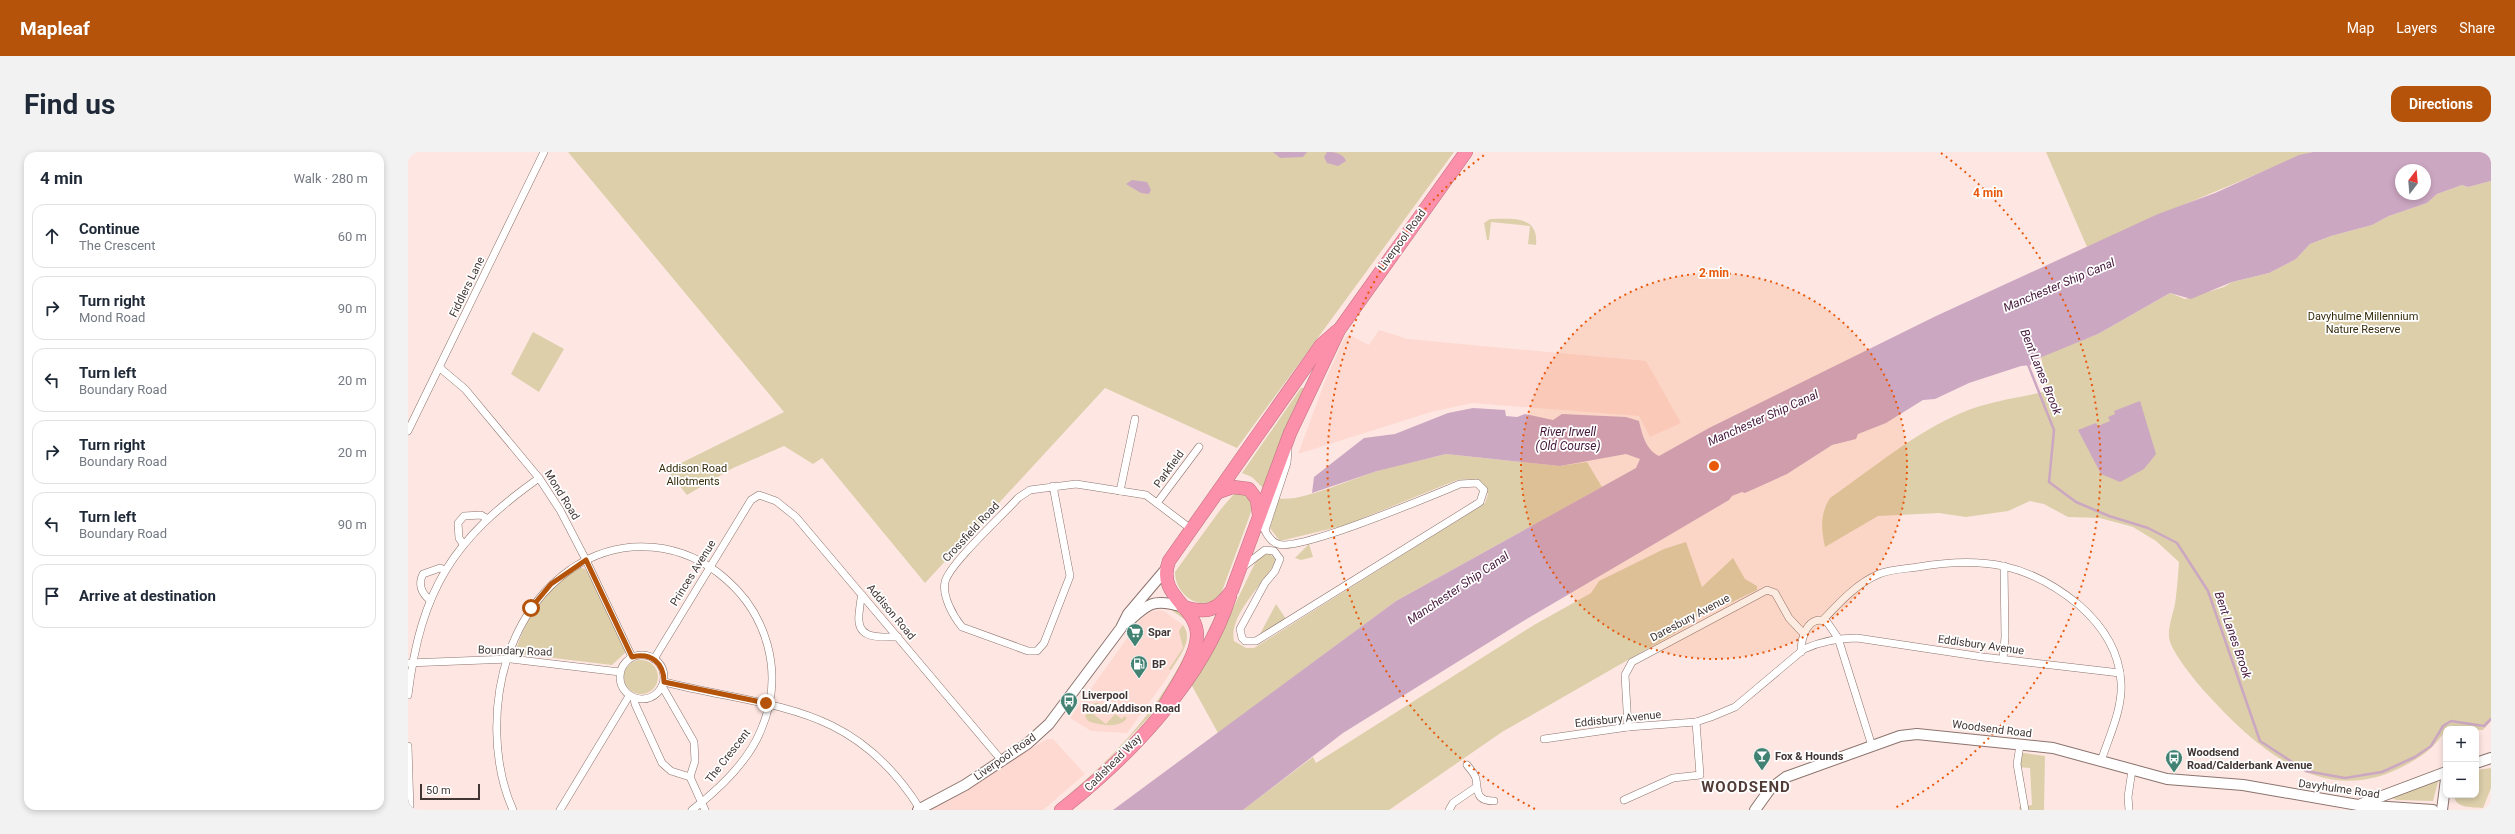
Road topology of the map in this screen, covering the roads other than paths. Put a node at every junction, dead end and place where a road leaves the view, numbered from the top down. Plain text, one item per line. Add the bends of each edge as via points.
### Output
1 (544, 152) edge
2 (1466, 152) edge
3 (1339, 330) junction
4 (440, 368) junction
5 (1135, 419) dead end
6 (408, 431) edge
7 (1290, 434) junction
8 (1199, 447) dead end
9 (539, 478) junction
10 (1053, 486) junction
11 (1120, 491) junction
12 (1219, 492) junction
13 (751, 500) joint
14 (1158, 503) junction
15 (1259, 515) junction
16 (486, 518) junction
17 (1192, 529) junction
18 (1266, 530) junction
19 (463, 544) junction
20 (1285, 546) junction
21 (1279, 555) junction
22 (586, 560) junction
23 (710, 566) junction
24 (2004, 566) junction
25 (1167, 568) junction
26 (445, 570) junction
27 (1240, 570) junction
28 (1232, 590) junction
29 (862, 595) junction
30 (430, 600) junction
31 (1183, 606) junction
32 (1823, 620) junction
33 (1121, 628) junction
34 (1803, 633) junction
35 (898, 637) junction
36 (1838, 638) junction
37 (1801, 652) junction
38 (632, 657) junction
39 (507, 659) junction
40 (654, 659) junction
41 (2003, 660) junction
42 (410, 663) edge
43 (620, 672) junction
44 (2120, 673) junction
45 (663, 684) junction
46 (408, 695) edge
47 (632, 697) junction
48 (769, 704) junction
49 (1161, 712) junction
50 (1696, 722) junction
51 (1628, 727) junction
52 (1544, 739) dead end
53 (2020, 745) junction
54 (408, 746) edge
55 (1872, 746) junction
56 (2491, 758) edge
57 (2102, 761) junction
58 (1002, 762) junction
59 (2479, 762) edge
60 (1467, 765) dead end
61 (2132, 770) junction
62 (2443, 773) edge
63 (690, 777) junction
64 (2243, 785) joint
65 (1475, 788) junction
66 (2444, 798) edge
67 (1624, 800) dead end
68 (1494, 801) dead end
69 (702, 802) junction
70 (2358, 806) junction
71 (919, 809) edge
72 (410, 810) edge
73 (513, 810) edge
74 (560, 810) edge
75 (692, 810) edge
76 (705, 810) edge
77 (1061, 810) edge
78 (1448, 810) edge
79 (1755, 810) edge
80 (2025, 810) edge
81 (2129, 810) edge
82 (2433, 810) edge
83 (2442, 810) edge

1 - 4 street, Fiddlers Lane
2 - 3 highway, Liverpool Road
3 - 7 highway, Liverpool Road
3 - 12 highway, Liverpool Road via 1321,345
4 - 6 street, Fiddlers Lane
4 - 9 street, Mond Road via 465,389
5 - 11 street
7 - 15 highway, Liverpool Road
7 - 18 street via 1287,463
8 - 14 street, Parkfield
9 - 16 street
9 - 22 street, Mond Road via 560,510
10 - 10 street, Crossfield Road via 1070,576 1044,643 1037,651 1028,651 962,627 956,621 944,592 948,573 1018,498 1030,490
10 - 11 street, Crossfield Road via 1076,484
11 - 14 street, Crossfield Road via 1146,495
12 - 15 highway via 1233,487 1249,489 1257,500
12 - 17 highway, Liverpool Road
13 - 23 street, Princes Avenue
13 - 29 street, Addison Road via 762,495 787,509
14 - 17 street, Crossfield Road
15 - 18 street
15 - 27 highway, Liverpool Road
16 - 19 street
16 - 19 street via 481,515 464,516 458,523 459,538
17 - 25 highway, Liverpool Road via 1173,554
18 - 20 street via 1272,541
19 - 26 street
20 - 21 street
20 - 21 street via 1348,528 1460,484 1477,483 1484,490 1480,502 1256,642 1245,641 1240,633 1242,622 1277,568
21 - 27 street via 1274,551 1265,550
22 - 23 street, The Crescent via 610,551 648,547 677,551
22 - 38 street, Mond Road
22 - 39 street, The Crescent via 551,584 541,595 522,624
23 - 40 street, Princes Avenue
23 - 48 street, The Crescent via 741,593 763,630 770,650 772,676
24 - 32 street via 1953,562 1880,574 1854,590
24 - 41 street
24 - 44 street via 2040,578 2065,594 2090,615 2105,632 2115,650
25 - 31 highway, Cadishead Way via 1171,592
25 - 33 street, Liverpool Road via 1128,614
26 - 30 street
26 - 30 street via 440,568 424,574 419,582
27 - 28 highway, Cadishead Way
28 - 31 highway via 1220,605 1209,610 1196,611
28 - 49 highway, Cadishead Way via 1208,649 1186,684
29 - 35 street, Addison Road
29 - 35 street via 858,624 860,629 868,635
30 - 42 street
31 - 33 street, Liverpool Road via 1162,601 1148,604
31 - 49 highway, Cadishead Way via 1195,624 1196,643
32 - 34 street via 1811,624
32 - 36 street
33 - 58 street, Liverpool Road via 1049,724
34 - 37 street
34 - 51 street, Daresbury Avenue via 1789,618 1775,593 1767,590 1632,662 1625,674
35 - 58 street, Addison Road
36 - 37 street, Eddisbury Avenue via 1817,643
36 - 41 street, Eddisbury Avenue via 1857,638
36 - 55 street
37 - 50 street, Eddisbury Avenue via 1734,707
38 - 40 street via 647,656
38 - 43 street
39 - 42 street, Boundary Road
39 - 43 street, Boundary Road
39 - 73 street, The Crescent via 500,692 497,736 504,781
40 - 45 street via 660,665
41 - 44 street, Eddisbury Avenue
42 - 46 street
43 - 47 street via 623,690
44 - 57 street via 2118,707
45 - 47 street via 651,698
45 - 48 street
45 - 63 street via 694,742 695,761
47 - 63 street via 662,763 671,771
47 - 74 street
48 - 69 street, The Crescent via 762,728 753,745 722,785
48 - 71 street via 814,717 868,747 896,775
49 - 77 highway, Cadishead Way via 1120,759 1092,786
50 - 51 street, Eddisbury Avenue
50 - 67 street via 1700,775 1673,778
51 - 52 street, Eddisbury Avenue
53 - 55 street, Woodsend Road via 1917,734 1900,736
53 - 57 street, Woodsend Road via 2053,748
53 - 80 street via 2017,764
54 - 72 street
55 - 79 street, Woodsend Road via 1786,777 1770,789
56 - 59 street
57 - 61 street, Woodsend Road
58 - 71 street, Liverpool Road
60 - 65 street via 1476,779
61 - 64 street, Woodsend Road via 2167,780
61 - 81 street
62 - 70 street
63 - 69 street
64 - 70 street, Davyhulme Road
65 - 68 street via 1483,799
65 - 78 street via 1453,803
66 - 83 street
69 - 75 street, The Crescent
69 - 76 street
70 - 82 street, Davyhulme Road

